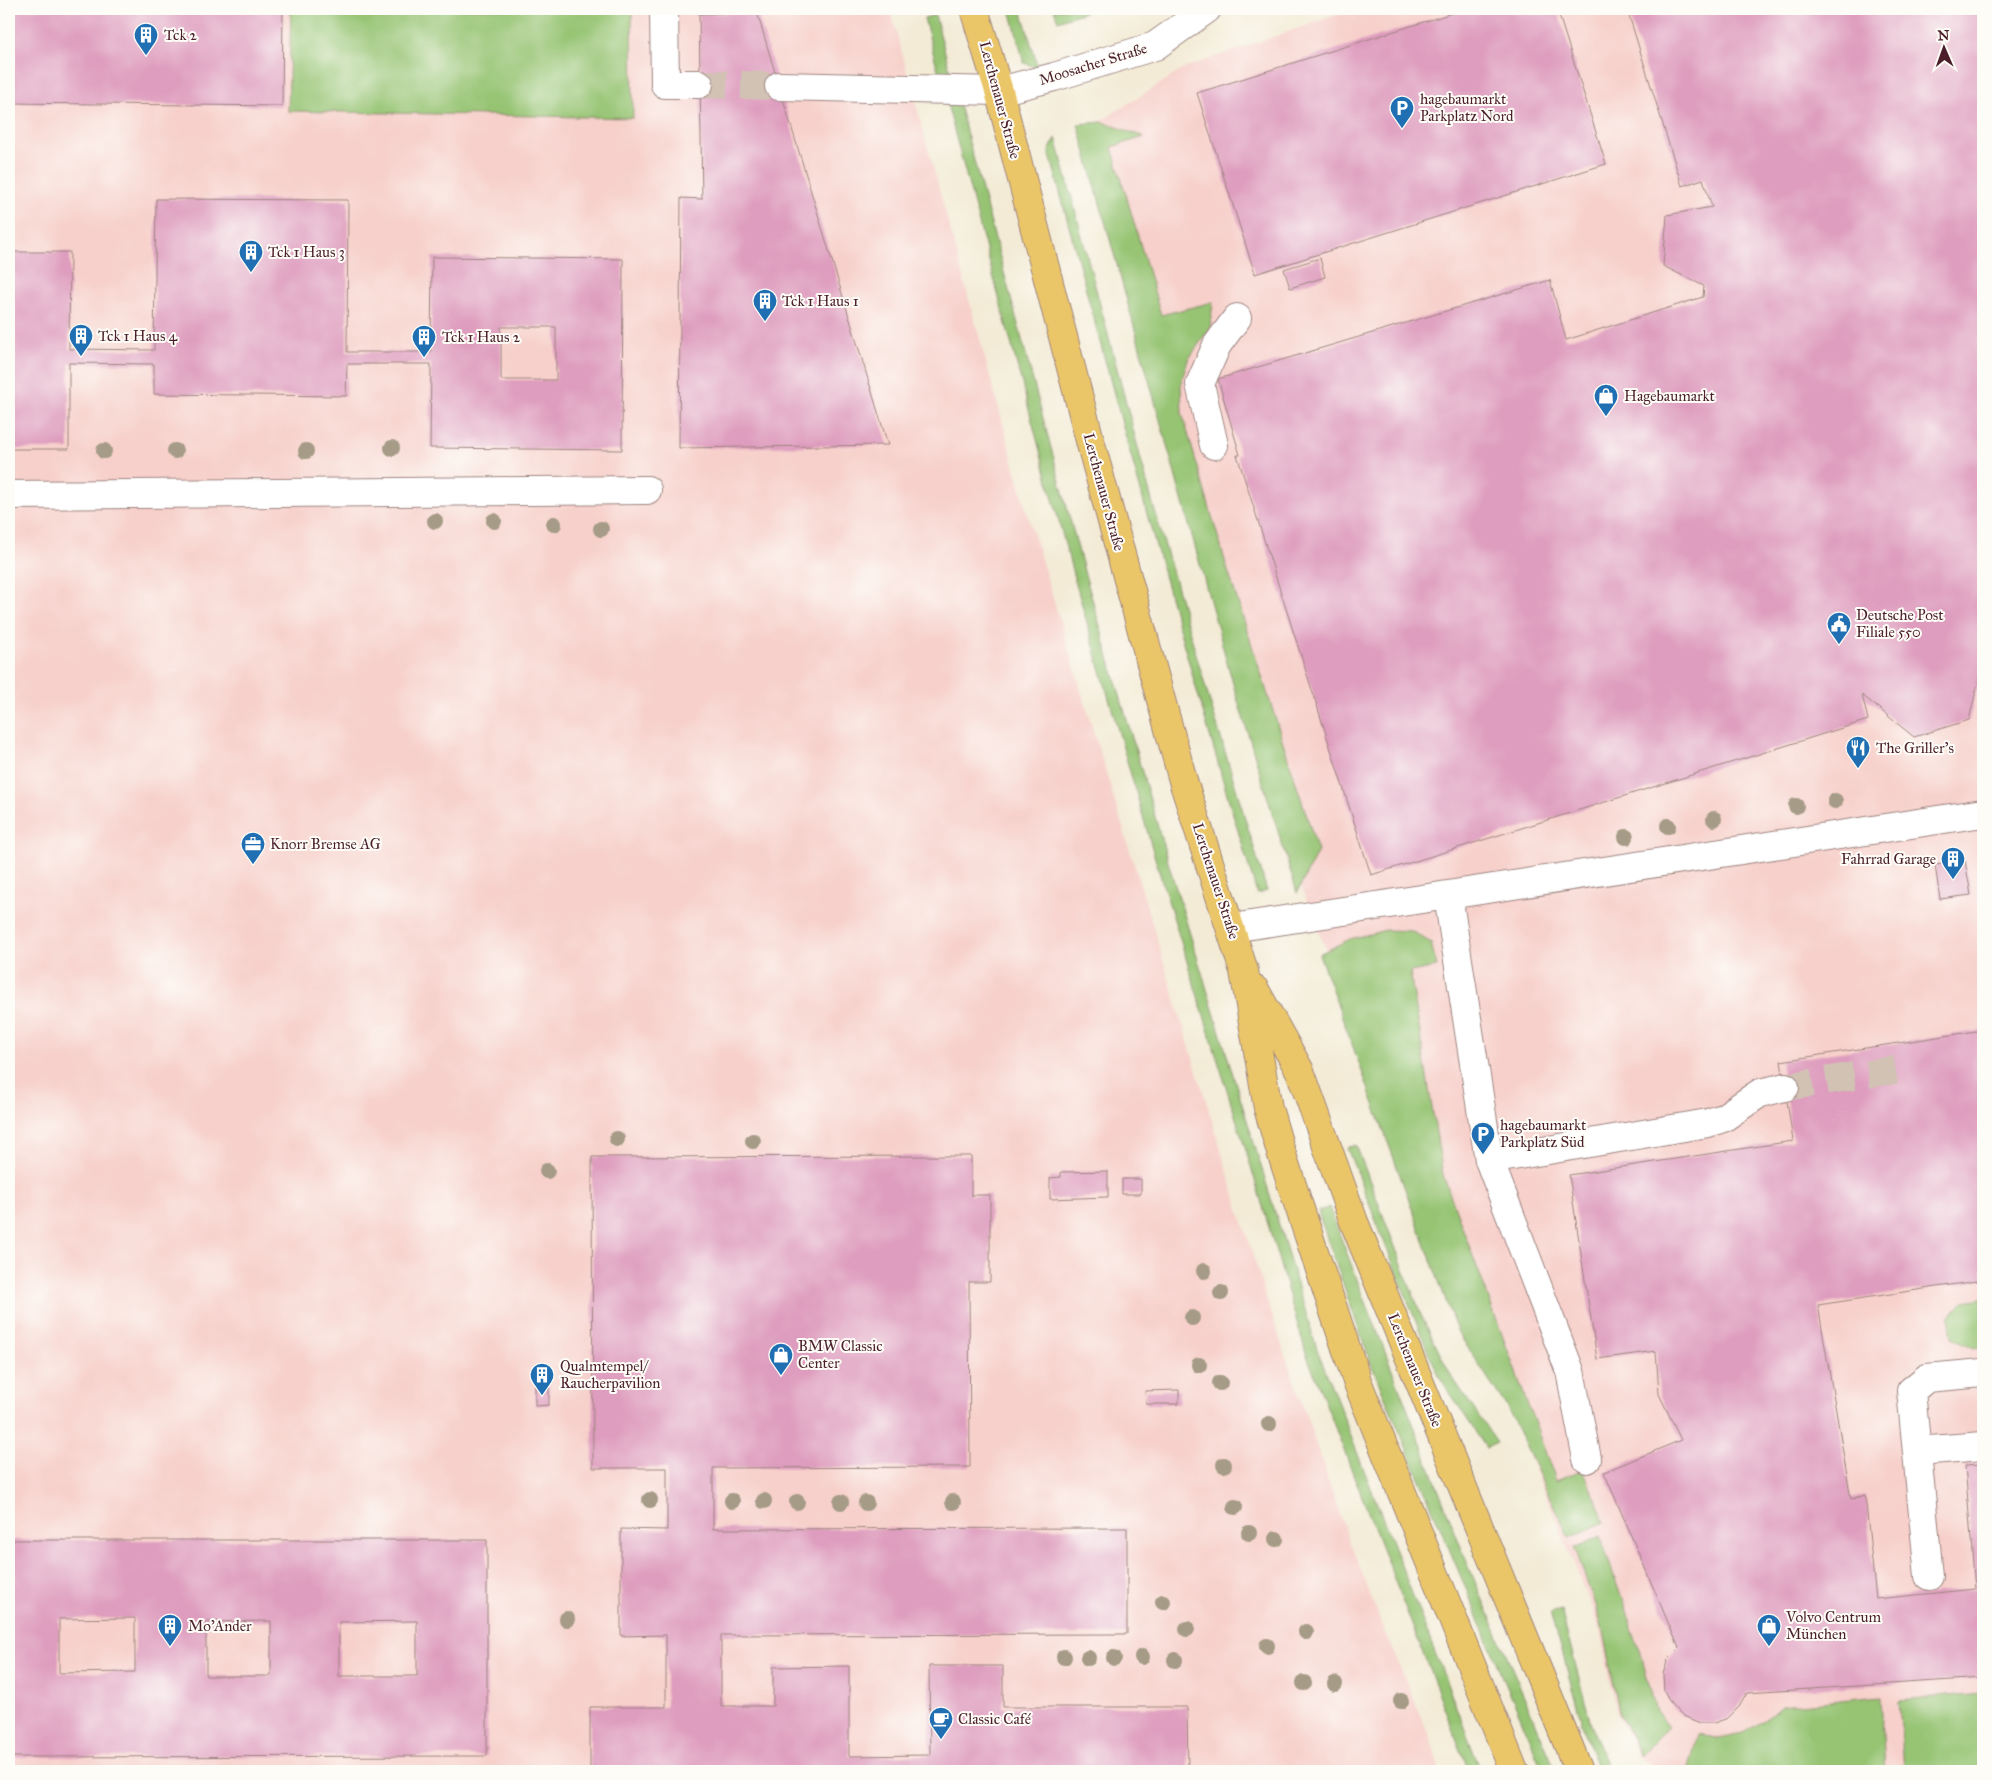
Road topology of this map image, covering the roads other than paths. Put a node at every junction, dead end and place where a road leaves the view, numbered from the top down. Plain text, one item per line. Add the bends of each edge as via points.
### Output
1 (664, 9) edge
2 (974, 9) edge
3 (1207, 9) edge
4 (700, 84) tunnel mouth
5 (779, 86) tunnel mouth
6 (999, 91) junction
7 (1237, 318) dead end
8 (1214, 445) dead end
9 (647, 490) dead end
10 (9, 495) edge
11 (1983, 813) edge
12 (1448, 896) junction
13 (1232, 928) junction
14 (1244, 972) junction
15 (1785, 1087) tunnel mouth
16 (1489, 1160) junction
17 (1983, 1373) edge
18 (1983, 1446) edge
19 (1917, 1451) junction
20 (1587, 1459) dead end
21 (1929, 1576) dead end
22 (1514, 1771) edge
23 (1579, 1771) edge

1 - 4 lane via 664,84
2 - 6 main road, Lerchenauer Straße
3 - 6 lane, Moosacher Straße via 1155,46
5 - 6 lane, Moosacher Straße
6 - 13 main road, Lerchenauer Straße via 1184,784
7 - 8 lane via 1217,345 1200,384
9 - 10 lane
11 - 12 lane
12 - 13 lane
12 - 16 lane
13 - 14 main road, Lerchenauer Straße
14 - 22 main road, Lerchenauer Straße via 1268,1108 1357,1381
14 - 23 main road, Lerchenauer Straße via 1300,1071 1354,1222
15 - 16 lane via 1760,1093 1723,1118 1708,1123
16 - 20 lane via 1570,1371
17 - 19 lane via 1927,1378 1911,1391
18 - 19 lane
19 - 21 lane

